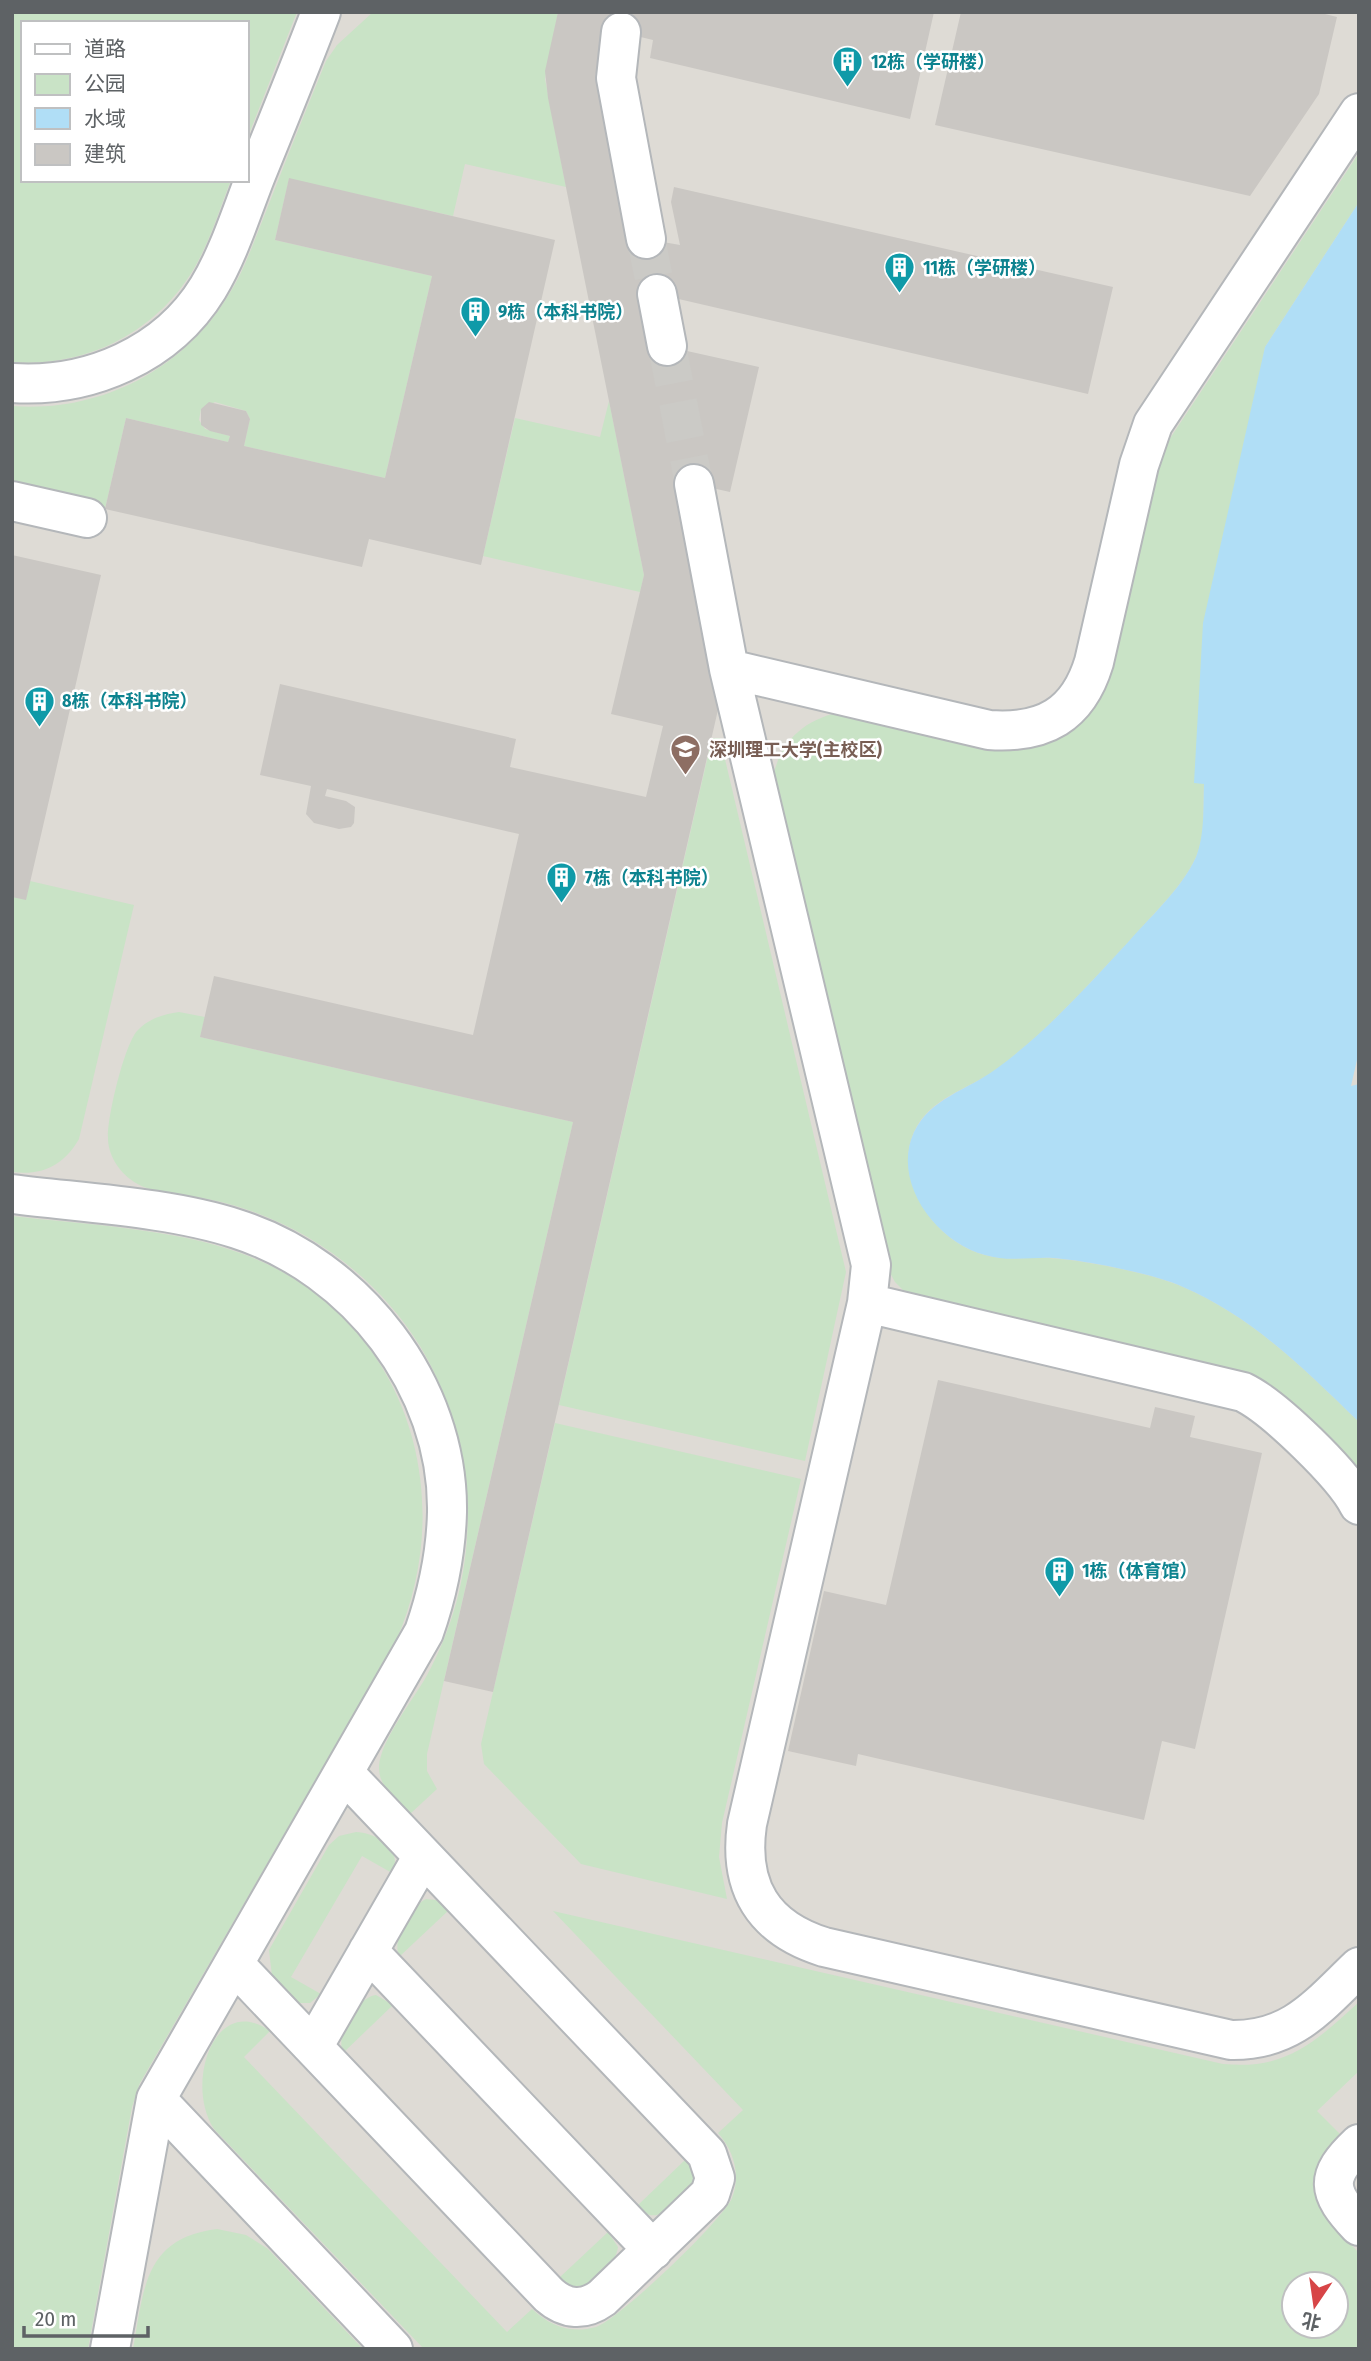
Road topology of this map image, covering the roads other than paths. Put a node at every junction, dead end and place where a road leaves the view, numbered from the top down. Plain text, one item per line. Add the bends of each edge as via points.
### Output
1 (321, 12) edge
2 (621, 32) dead end
3 (1359, 113) edge
4 (646, 239) tunnel mouth
5 (657, 294) tunnel mouth
6 (667, 346) tunnel mouth
7 (12, 383) edge
8 (694, 484) tunnel mouth
9 (12, 501) edge
10 (87, 518) dead end
11 (729, 669) junction
12 (12, 1194) edge
13 (867, 1303) junction
14 (1359, 1505) edge
15 (344, 1773) junction
16 (424, 1856) junction
17 (368, 1951) junction
18 (234, 1964) junction
19 (1359, 1967) edge
20 (313, 2047) junction
21 (156, 2099) junction
22 (1359, 2144) edge
23 (1359, 2226) edge
24 (653, 2250) junction
25 (110, 2349) edge
26 (393, 2349) edge

1 - 7 lane via 224,257 199,301 162,338 122,364 71,381
2 - 4 lane via 616,78
3 - 11 lane via 1153,424 1139,465 1094,662 1083,690 1067,710 1030,730 989,730
5 - 6 lane
8 - 11 lane
9 - 10 lane
11 - 13 lane via 869,1253
12 - 15 lane via 212,1222 268,1241 345,1291 380,1328 408,1369 430,1418 443,1466 447,1510 441,1575 413,1654
13 - 14 lane via 1235,1388 1265,1405 1343,1481
13 - 19 lane via 747,1824 746,1868 758,1901 782,1929 824,1947 1231,2040 1259,2039 1290,2028
15 - 16 lane
15 - 18 lane
16 - 17 lane
16 - 24 lane via 707,2154 715,2178 710,2194
17 - 20 lane
17 - 24 lane
18 - 20 lane
18 - 21 lane
20 - 24 lane via 556,2301 578,2308 592,2305
21 - 25 lane
21 - 26 lane
22 - 23 lane via 1339,2164 1333,2182 1337,2200

